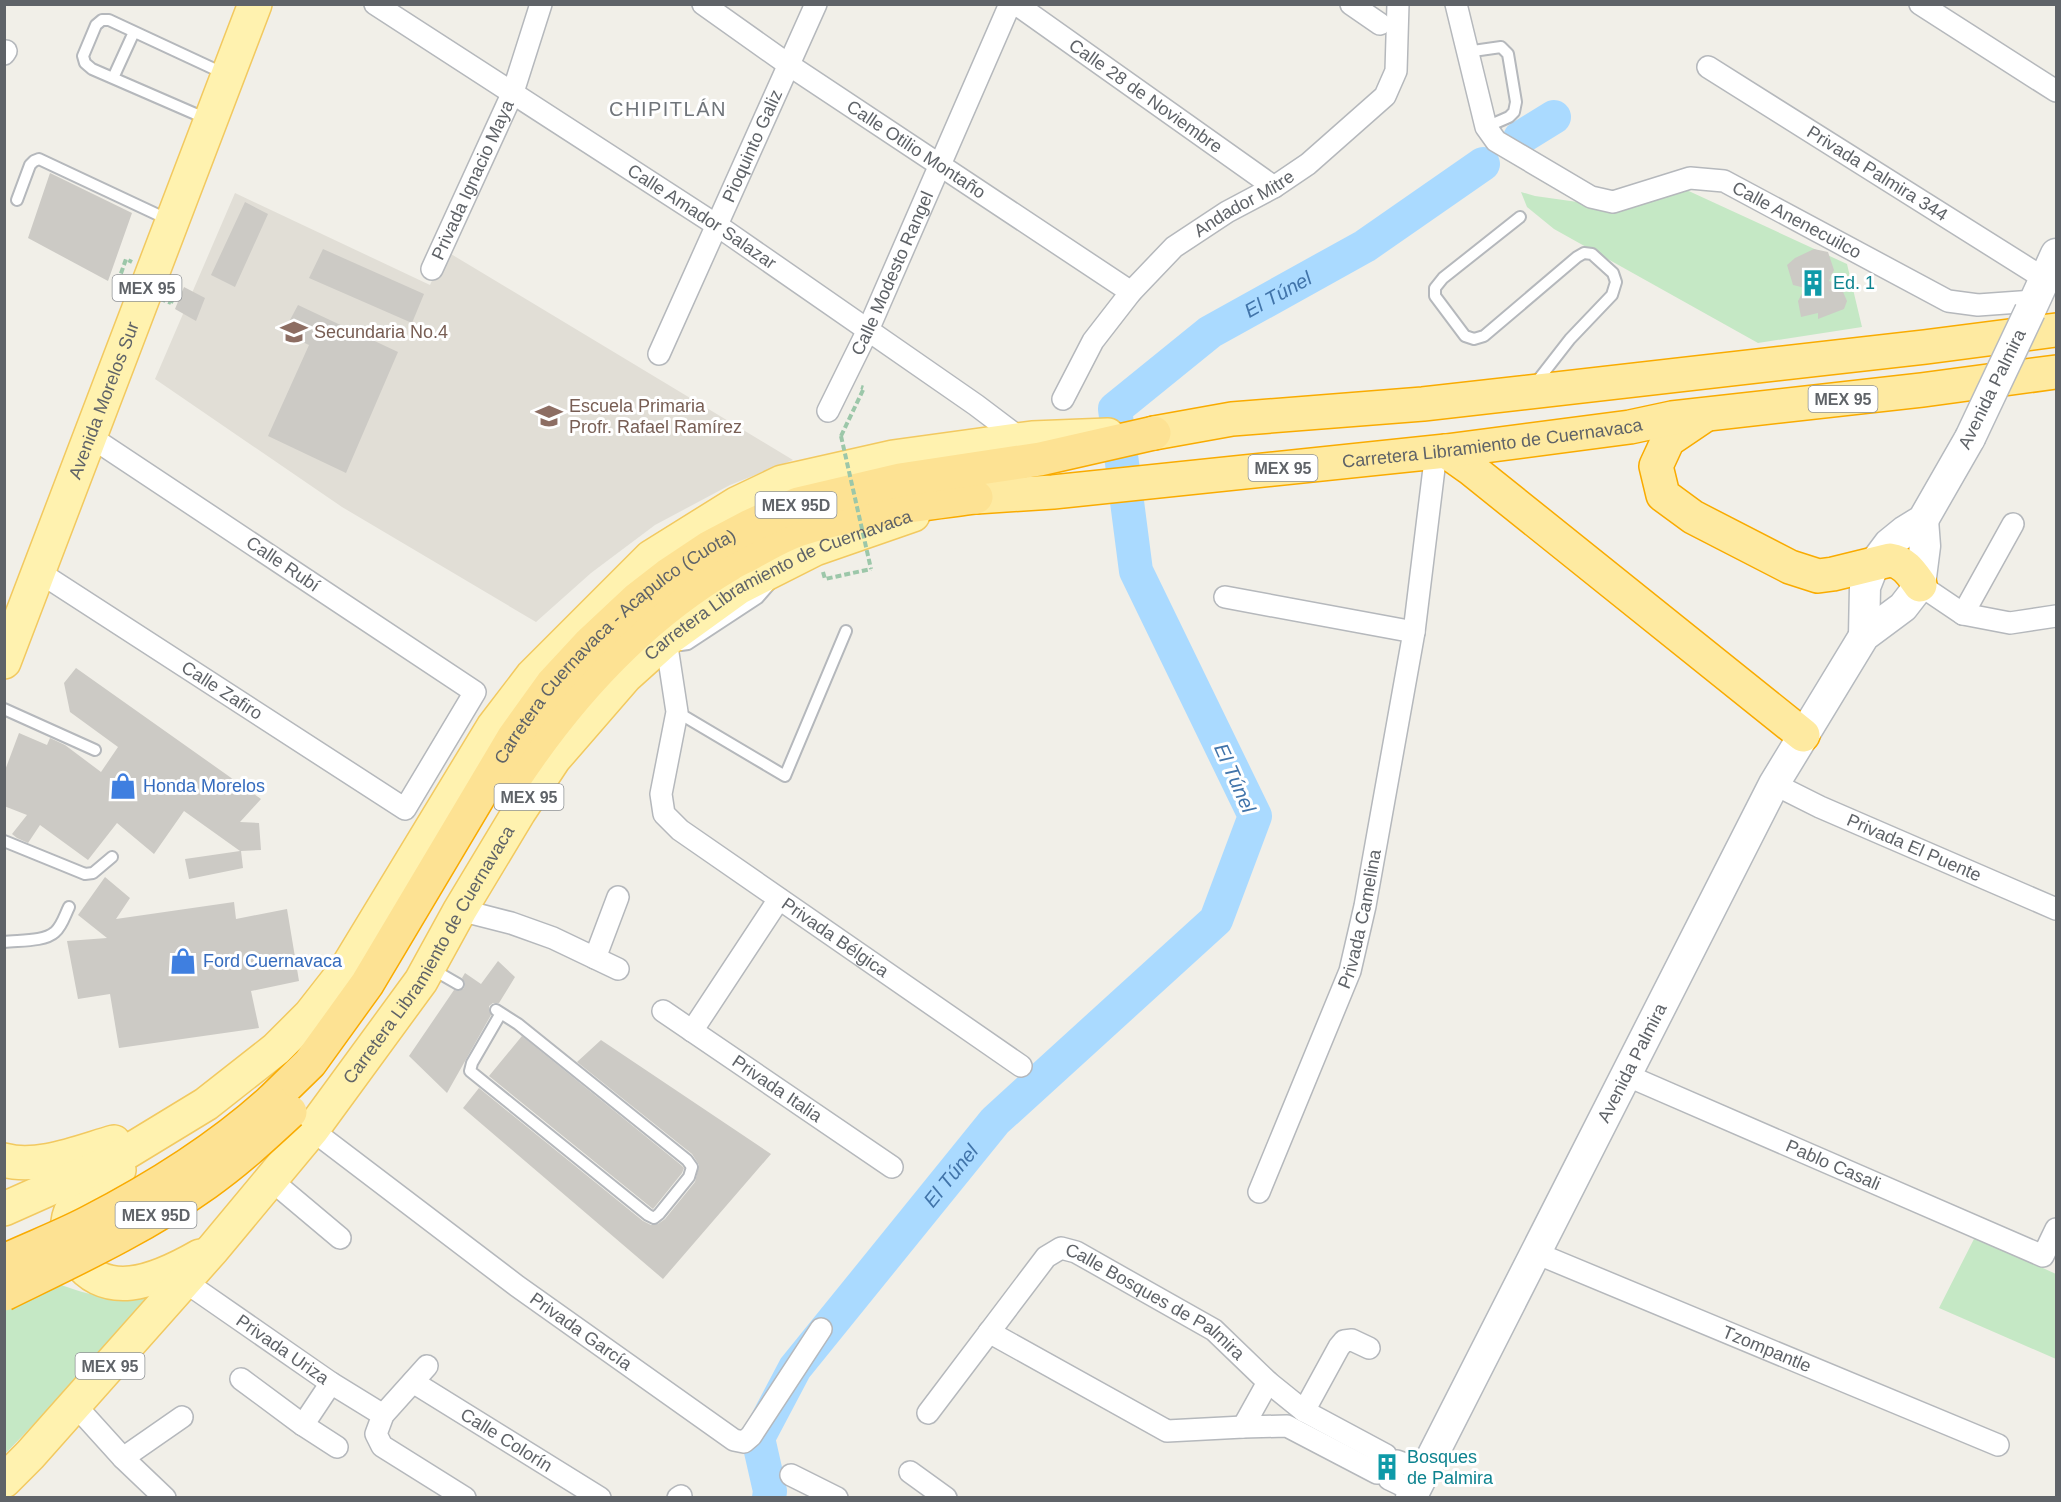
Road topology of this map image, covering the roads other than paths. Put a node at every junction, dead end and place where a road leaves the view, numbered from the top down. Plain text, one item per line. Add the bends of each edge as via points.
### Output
1 (255, 4) edge
2 (375, 4) edge
3 (541, 4) edge
4 (703, 4) edge
5 (816, 4) edge
6 (1010, 4) edge
7 (1016, 4) edge
8 (1351, 4) edge
9 (1398, 4) edge
10 (1456, 4) edge
11 (1920, 4) edge
12 (1380, 24) dead end
13 (134, 32) junction
14 (1466, 52) junction
15 (789, 65) junction
16 (1708, 67) dead end
17 (228, 75) junction
18 (113, 78) junction
19 (2056, 91) edge
20 (513, 92) junction
21 (210, 121) junction
22 (1486, 127) junction
23 (940, 167) junction
24 (1274, 187) junction
25 (17, 200) dead end
26 (1520, 217) dead end
27 (172, 222) junction
28 (718, 226) junction
29 (432, 269) dead end
30 (2042, 286) edge
31 (1131, 292) junction
32 (868, 330) junction
33 (2056, 330) edge
34 (659, 354) dead end
35 (2056, 372) edge
36 (1529, 392) junction
37 (1063, 399) dead end
38 (828, 411) dead end
39 (1706, 415) junction
40 (1154, 433) joint
41 (91, 436) junction
42 (1031, 445) junction
43 (1441, 451) junction
44 (976, 497) junction
45 (1923, 520) junction
46 (2013, 524) dead end
47 (1874, 564) junction
48 (39, 572) junction
49 (1920, 585) junction
50 (1225, 597) dead end
51 (1963, 614) junction
52 (2056, 616) edge
53 (846, 631) dead end
54 (1414, 632) junction
55 (1864, 636) junction
56 (667, 639) junction
57 (4, 662) edge
58 (4, 709) edge
59 (677, 712) junction
60 (1803, 735) junction
61 (95, 750) dead end
62 (1774, 784) junction
63 (405, 809) joint
64 (8, 844) edge
65 (111, 857) dead end
66 (618, 897) dead end
67 (779, 899) junction
68 (69, 907) dead end
69 (2056, 909) edge
70 (460, 910) junction
71 (4, 942) edge
72 (595, 958) junction
73 (429, 967) junction
74 (618, 969) dead end
75 (458, 984) dead end
76 (498, 1011) joint
77 (663, 1011) dead end
78 (354, 1018) junction
79 (692, 1031) junction
80 (1021, 1066) dead end
81 (1626, 1075) junction
82 (206, 1104) junction
83 (165, 1128) junction
84 (312, 1130) junction
85 (4, 1160) edge
86 (892, 1167) dead end
87 (271, 1180) junction
88 (1259, 1192) dead end
89 (4, 1209) edge
90 (2056, 1229) edge
91 (340, 1238) dead end
92 (4, 1240) edge
93 (213, 1249) junction
94 (1536, 1253) junction
95 (4, 1261) edge
96 (97, 1279) junction
97 (184, 1281) junction
98 (4, 1294) edge
99 (821, 1329) dead end
100 (989, 1332) junction
101 (1369, 1348) dead end
102 (241, 1379) dead end
103 (1268, 1382) junction
104 (331, 1383) junction
105 (75, 1405) junction
106 (1304, 1411) junction
107 (928, 1413) dead end
108 (182, 1417) dead end
109 (303, 1425) junction
110 (380, 1425) junction
111 (1243, 1427) junction
112 (1998, 1445) dead end
113 (337, 1447) dead end
114 (123, 1458) junction
115 (910, 1472) dead end
116 (791, 1475) dead end
117 (1400, 1475) edge
118 (4, 1481) edge
119 (944, 1496) edge
120 (165, 1497) edge
121 (465, 1497) edge
122 (600, 1497) edge
123 (837, 1497) edge

1 - 17 main road, Avenida Morelos Sur / MEX 95
2 - 20 street, Calle Amador Salazar
3 - 20 street, Privada Ignacio Maya
4 - 15 street, Calle Otilio Montaño
5 - 15 street, Pioquinto Galiz
6 - 23 street, Calle Modesto Rangel
7 - 24 street, Calle 28 de Noviembre
8 - 12 street
9 - 24 street, Andador Mitre via 1396,71 1385,96 1308,164
10 - 14 street
11 - 19 street
13 - 17 lane
13 - 18 lane
13 - 18 lane via 109,20 96,25 85,63
14 - 22 street
14 - 22 lane via 1501,47 1508,54 1516,102 1514,112
15 - 23 street, Calle Otilio Montaño
15 - 28 street, Pioquinto Galiz
16 - 30 street, Privada Palmira 344
17 - 21 main road, Avenida Morelos Sur / MEX 95
18 - 21 lane
20 - 28 street, Calle Amador Salazar
20 - 29 street, Privada Ignacio Maya
21 - 27 main road, Avenida Morelos Sur / MEX 95
22 - 30 street, Calle Anenecuilco via 1496,141 1591,197 1612,202 1690,178 1724,181 1948,301 1978,305
23 - 31 street, Calle Otilio Montaño
23 - 32 street, Calle Modesto Rangel
24 - 31 street, Andador Mitre via 1174,247
25 - 27 lane via 30,165 39,159
26 - 36 lane via 1435,288 1435,296 1465,336 1484,336 1584,254 1592,254 1613,273 1616,282 1612,295 1570,339
27 - 41 main road, Avenida Morelos Sur / MEX 95
28 - 32 street, Calle Amador Salazar
28 - 34 street, Pioquinto Galiz
30 - 45 main road, Avenida Palmira, bridge via 1970,438
31 - 37 street, Andador Mitre via 1093,341
32 - 38 street, Calle Modesto Rangel
32 - 42 street, Calle Amador Salazar
33 - 36 highway, MEX 95
35 - 39 highway, Carretera Libramiento de Cuernavaca / MEX 95
36 - 40 highway, MEX 95 via 1232,418
39 - 43 highway, Carretera Libramiento de Cuernavaca / MEX 95
39 - 47 highway via 1668,440 1656,466 1664,495 1693,517 1790,567 1818,576
40 - 42 highway, Carretera Cuernavaca - Acapulco (Cuota) / MEX 95D
41 - 48 main road, Avenida Morelos Sur / MEX 95
41 - 63 street, Calle Rubí via 476,692
42 - 78 highway, Carretera Cuernavaca - Acapulco (Cuota) / MEX 95D via 798,504 729,537 637,599 552,684 514,737 368,984
42 - 82 main road via 893,457 782,482 736,504 651,557 532,676 494,727 346,969 310,1015 276,1049
43 - 44 highway, Carretera Libramiento de Cuernavaca / MEX 95
43 - 54 street, Privada Camelina
43 - 60 highway via 1479,476
44 - 56 main road, Carretera Libramiento de Cuernavaca / MEX 95 via 815,549 738,588
44 - 78 highway, Carretera Cuernavaca - Acapulco (Cuota) / MEX 95D via 834,519 774,539 729,564 657,616 567,705 533,750 386,991
45 - 47 main road, Avenida Palmira via 1889,544
45 - 49 main road via 1925,546
46 - 51 street
47 - 49 highway via 1897,561
47 - 55 main road, Avenida Palmira via 1865,587
48 - 57 main road, Avenida Morelos Sur / MEX 95
48 - 63 street, Calle Zafiro
49 - 51 street
49 - 55 main road, Avenida Palmira via 1903,607
50 - 54 street
51 - 52 street via 2010,623
53 - 59 lane via 785,776
54 - 88 street, Privada Camelina via 1350,971
55 - 60 main road, Avenida Palmira
56 - 59 street
56 - 70 main road, Carretera Libramiento de Cuernavaca / MEX 95 via 626,676 555,759
58 - 61 lane
59 - 67 street via 662,794 664,814 680,830
60 - 62 main road, Avenida Palmira
62 - 69 street, Privada El Puente
62 - 81 main road, Avenida Palmira
64 - 65 lane via 85,874 93,873
66 - 72 street
67 - 79 street, Privada Bélgica
67 - 80 street, Privada Bélgica
68 - 71 lane via 52,934
70 - 72 street via 511,923
70 - 73 main road, Carretera Libramiento de Cuernavaca / MEX 95
72 - 74 street
73 - 75 lane
73 - 84 main road, Carretera Libramiento de Cuernavaca / MEX 95
76 - 76 lane via 687,1160 692,1167 689,1177 654,1218 470,1071
77 - 79 street, Privada Italia
78 - 95 highway, Carretera Cuernavaca - Acapulco (Cuota) / MEX 95D, bridge via 247,1122 199,1158 88,1223
78 - 98 highway, Carretera Cuernavaca - Acapulco (Cuota) / MEX 95D, bridge via 325,1076 252,1147 206,1184 102,1246
79 - 86 street, Privada Italia
81 - 90 street, Pablo Casali via 2043,1256
81 - 94 main road, Avenida Palmira
82 - 83 main road
82 - 96 main road via 71,1210 67,1228 70,1248
83 - 85 main road via 41,1162
83 - 89 main road via 114,1160
84 - 87 main road, Carretera Libramiento de Cuernavaca / MEX 95
84 - 99 street, Privada García via 517,1286 734,1440 744,1442 751,1436
87 - 91 street
87 - 93 main road, Carretera Libramiento de Cuernavaca / MEX 95
92 - 96 main road
93 - 96 main road via 146,1280 119,1284
93 - 97 main road, Carretera Libramiento de Cuernavaca / MEX 95
94 - 112 street, Tzompantle
94 - 117 main road, Avenida Palmira
97 - 104 street, Privada Uriza
97 - 105 main road, Carretera Libramiento de Cuernavaca / MEX 95
100 - 103 street, Calle Bosques de Palmira via 1047,1257 1062,1248 1076,1252 1214,1330
100 - 107 street
100 - 111 street via 1167,1431
101 - 106 street via 1352,1340 1344,1341
102 - 109 street
103 - 106 street, Calle Bosques de Palmira
103 - 111 street
104 - 109 street
104 - 110 street, Privada Uriza
105 - 114 street
105 - 118 main road, Carretera Libramiento de Cuernavaca / MEX 95
106 - 117 street, Calle Bosques de Palmira
108 - 114 street
109 - 113 street
110 - 121 street, Privada Uriza via 382,1446
110 - 122 street, Calle Colorín via 420,1374
111 - 117 street via 1287,1426
114 - 120 street
115 - 119 street
116 - 123 street

